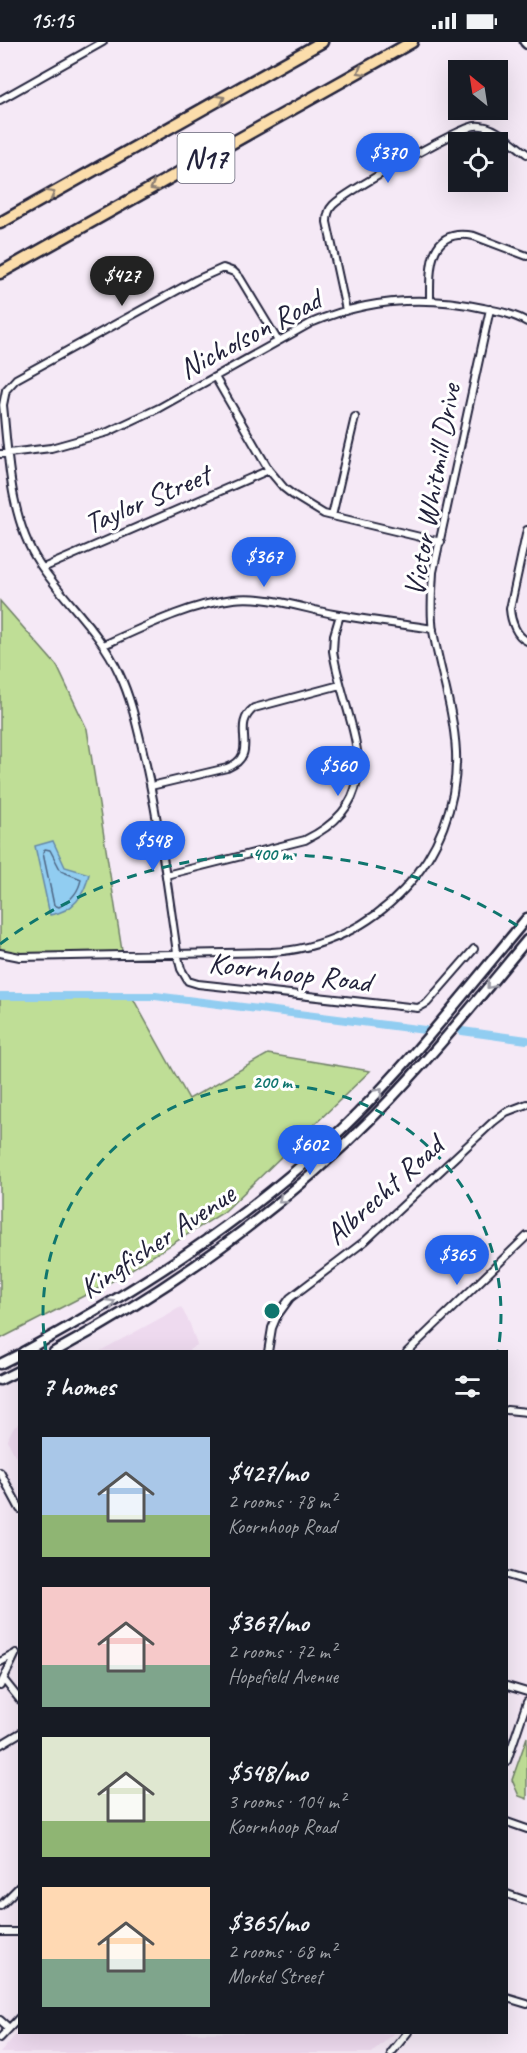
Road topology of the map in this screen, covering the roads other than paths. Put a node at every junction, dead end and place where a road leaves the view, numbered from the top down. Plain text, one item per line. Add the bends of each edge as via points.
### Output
1 (103, 42) edge
2 (322, 42) edge
3 (412, 42) edge
4 (0, 100) edge
5 (527, 154) edge
6 (0, 223) edge
7 (527, 256) edge
8 (0, 273) edge
9 (430, 300) junction
10 (490, 309) junction
11 (346, 310) junction
12 (527, 322) edge
13 (278, 341) junction
14 (215, 377) junction
15 (355, 417) dead end
16 (9, 453) junction
17 (0, 454) edge
18 (269, 470) junction
19 (332, 516) junction
20 (527, 530) edge
21 (441, 542) junction
22 (43, 568) junction
23 (339, 615) junction
24 (433, 629) junction
25 (527, 641) edge
26 (104, 645) junction
27 (340, 685) junction
28 (151, 786) junction
29 (166, 875) junction
30 (527, 918) edge
31 (527, 940) edge
32 (474, 949) dead end
33 (0, 953) edge
34 (177, 953) junction
35 (527, 1104) edge
36 (527, 1236) edge
37 (26, 1350) edge
38 (57, 1350) edge
39 (268, 1350) edge
40 (409, 1350) edge
41 (18, 1355) edge
42 (0, 1364) edge
43 (18, 1371) edge
44 (0, 1380) edge
45 (508, 1410) edge
46 (527, 1412) edge
47 (0, 1472) edge
48 (18, 1505) edge
49 (508, 1575) edge
50 (527, 1581) edge
51 (18, 1652) edge
52 (0, 1662) edge
53 (2, 1683) edge
54 (508, 1686) edge
55 (527, 1692) edge
56 (18, 1698) edge
57 (527, 1702) edge
58 (18, 1734) edge
59 (0, 1745) edge
60 (508, 1758) edge
61 (508, 1822) edge
62 (527, 1829) edge
63 (18, 1888) edge
64 (508, 1894) edge
65 (527, 1901) edge
66 (0, 1906) edge
67 (0, 1932) edge
68 (18, 1932) edge
69 (508, 1998) edge
70 (527, 2004) edge
71 (18, 2019) edge
72 (0, 2020) edge
73 (9, 2028) junction
74 (406, 2034) edge
75 (0, 2038) edge
76 (391, 2053) edge

1 - 4 street
6 -> 2 highway, N17
3 -> 8 highway, N17
5 - 11 street via 496,132 483,126 469,127 334,203 327,222
7 - 9 street via 466,234 450,238 433,255
9 - 10 street, Nicholson Road
9 - 11 street, Nicholson Road
10 - 12 street, Nicholson Road
10 - 21 street, Victor Whitmill Drive
11 - 13 street, Nicholson Road
13 - 14 street, Nicholson Road
13 - 16 street, Koornhoop Road via 240,278 228,269 216,270 9,385 3,405
14 - 16 street, Nicholson Road via 108,432 51,448
14 - 18 street
15 - 19 street
16 - 17 street, Nicholson Road
16 - 22 street, Koornhoop Road via 17,511 28,543
18 - 19 street via 293,495
18 - 22 street, Taylor Street
19 - 21 street
20 - 25 street via 510,609 518,635
21 - 24 street, Victor Whitmill Drive via 433,572
22 - 26 street, Koornhoop Road
23 - 24 street
23 - 26 street via 262,600 235,599 178,612
23 - 27 street via 333,644
24 - 34 street, Victor Whitmill Drive via 453,728 456,773 438,840 411,883 374,916 328,940 283,951
26 - 28 street, Koornhoop Road via 128,695
27 - 28 street via 254,708 243,723 245,752 239,762 228,768
27 - 29 street via 357,743 358,773 343,812 305,840
28 - 29 street, Koornhoop Road
29 - 34 street, Koornhoop Road
37 -> 30 street, Kingfisher Avenue via 173,1264 298,1169 388,1082
31 -> 38 street, Kingfisher Avenue via 397,1092 290,1194 196,1265
32 - 34 street, Koornhoop Road via 427,1003 411,1009 191,983
33 - 34 street, Victor Whitmill Drive via 20,957
35 - 39 street, Albrecht Road via 506,1112 365,1241 290,1298 277,1316
36 - 40 street
41 - 42 street, Kingfisher Avenue
43 - 44 street
45 - 46 street
47 - 48 street
49 - 50 street
51 - 52 street
51 - 53 street
53 - 56 street
54 - 55 street
57 - 60 street
58 - 59 street
61 - 62 street
63 - 66 street
64 - 65 street
67 - 68 street
69 - 70 street
71 - 73 street
72 - 73 street
73 - 75 street
74 - 76 street

